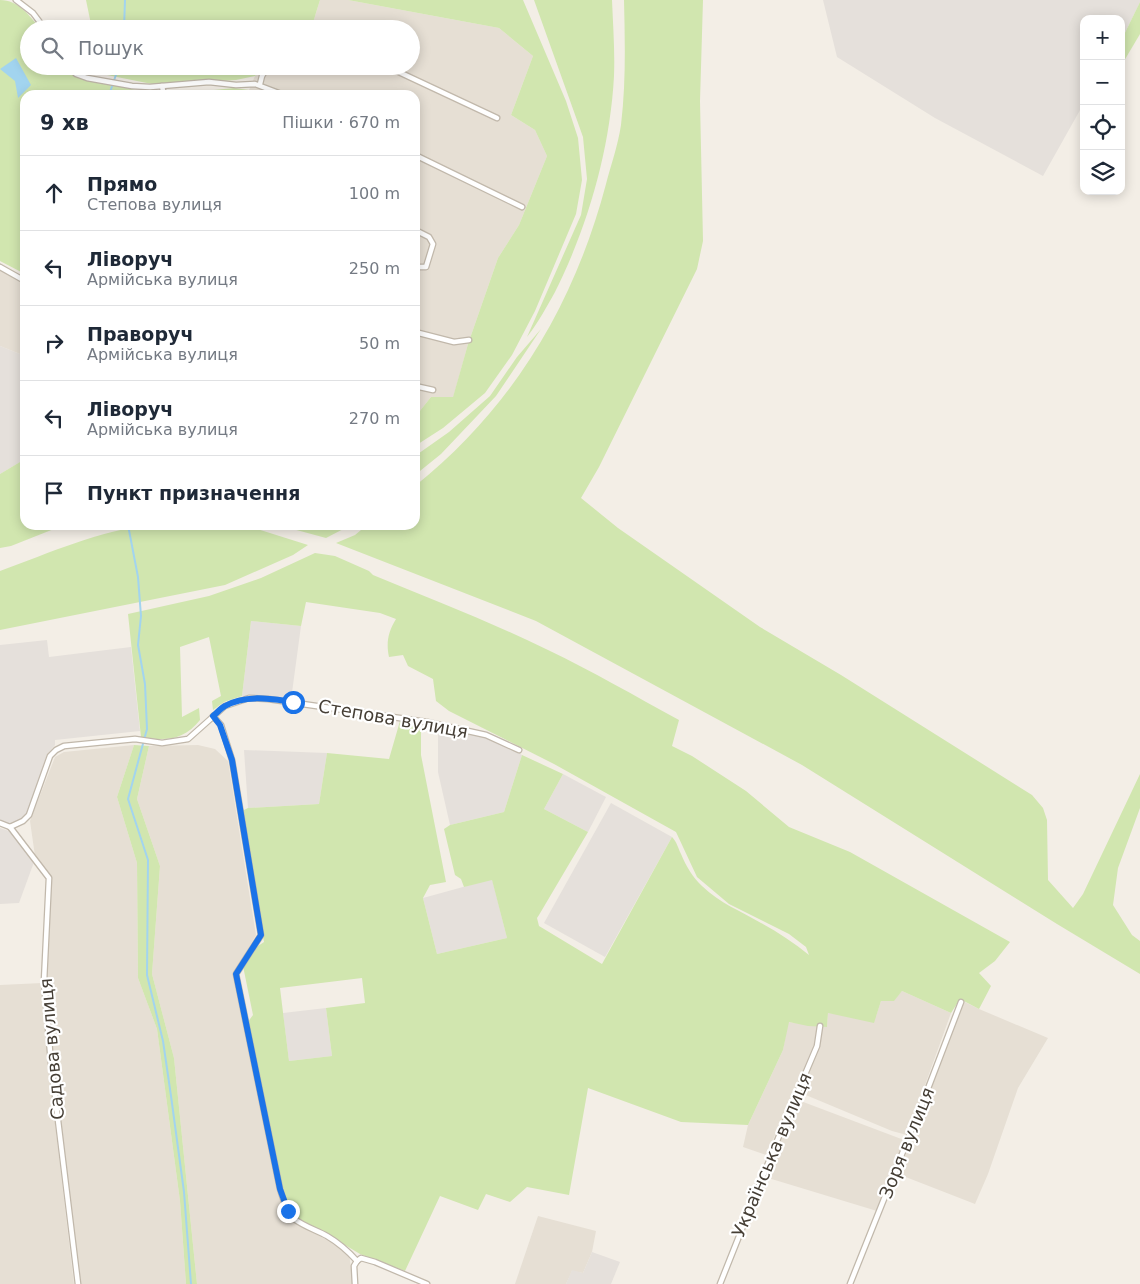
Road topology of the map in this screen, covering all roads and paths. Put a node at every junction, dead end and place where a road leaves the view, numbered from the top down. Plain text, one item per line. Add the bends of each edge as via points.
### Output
1 (16, 0) edge
2 (38, 20) edge
3 (78, 75) edge
4 (263, 75) edge
5 (405, 75) edge
6 (260, 84) junction
7 (162, 86) junction
8 (163, 90) edge
9 (273, 90) edge
10 (497, 118) dead end
11 (420, 157) edge
12 (522, 207) dead end
13 (420, 232) edge
14 (0, 267) edge
15 (420, 267) edge
16 (20, 277) edge
17 (420, 333) edge
18 (469, 340) dead end
19 (420, 387) edge
20 (433, 390) dead end
21 (213, 716) junction
22 (519, 750) dead end
23 (0, 823) edge
24 (10, 826) junction
25 (961, 1002) dead end
26 (820, 1026) dead end
27 (357, 1261) junction
28 (78, 1284) edge
29 (355, 1284) edge
30 (428, 1284) edge
31 (720, 1284) edge
32 (850, 1284) edge

1 - 2 street
3 - 7 street via 132,86
4 - 6 street
5 - 10 street
6 - 7 street via 215,82
6 - 9 street
7 - 8 street
11 - 12 street
13 - 15 street via 429,237 433,244 426,267
14 - 16 street
17 - 18 street via 454,342
19 - 20 street
21 - 22 street, Степова вулиця via 225,706 249,698 268,699 426,722 486,735
21 - 24 street, Степова вулиця via 188,739 162,743 134,739 64,746 56,750 50,756 29,814 23,821
21 - 27 street via 220,725 232,760 261,935 236,974 280,1189 293,1218 348,1250
23 - 24 street
24 - 28 street, Садова вулиця via 49,878 44,981
25 - 32 street, Зоря вулиця
26 - 31 street, Українська вулиця via 817,1046
27 - 29 street via 354,1266
27 - 30 street via 361,1258 375,1262

